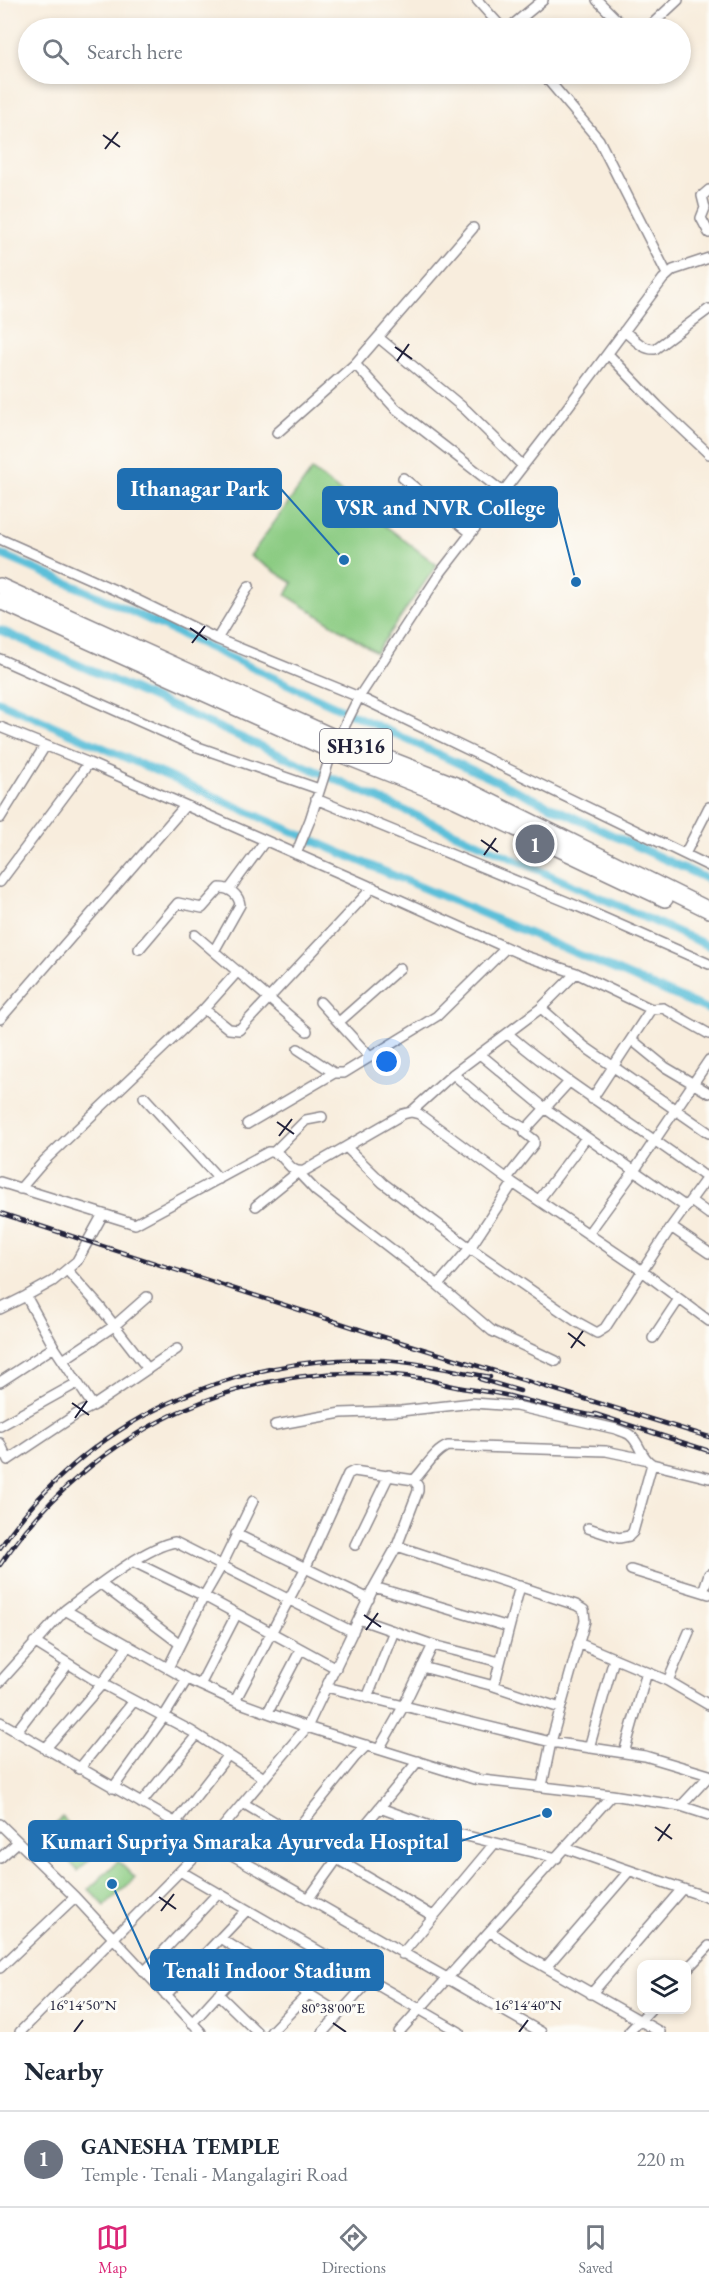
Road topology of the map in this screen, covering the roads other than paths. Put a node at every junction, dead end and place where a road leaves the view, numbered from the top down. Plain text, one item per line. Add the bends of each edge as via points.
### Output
1 (477, 0) edge
2 (543, 0) edge
3 (597, 0) edge
4 (678, 0) edge
5 (493, 18) edge
6 (521, 18) edge
7 (615, 18) edge
8 (659, 18) edge
9 (551, 84) edge
10 (709, 190) edge
11 (472, 228) dead end
12 (709, 233) edge
13 (709, 258) edge
14 (667, 274) junction
15 (709, 309) edge
16 (624, 331) junction
17 (379, 338) junction
18 (608, 354) junction
19 (355, 364) junction
20 (277, 433) dead end
21 (709, 454) edge
22 (523, 466) junction
23 (403, 478) dead end
24 (503, 492) junction
25 (471, 533) junction
26 (0, 539) edge
27 (0, 586) edge
28 (249, 586) dead end
29 (0, 601) edge
30 (217, 639) junction
31 (0, 659) edge
32 (357, 700) junction
33 (0, 727) edge
34 (335, 745) junction
35 (45, 746) junction
36 (89, 764) junction
37 (321, 784) junction
38 (316, 799) junction
39 (185, 806) junction
40 (709, 807) edge
41 (0, 818) edge
42 (266, 841) junction
43 (296, 854) junction
44 (685, 854) junction
45 (709, 866) edge
46 (0, 882) edge
47 (373, 887) junction
48 (229, 890) junction
49 (709, 910) edge
50 (709, 921) edge
51 (195, 936) dead end
52 (506, 948) junction
53 (140, 949) dead end
54 (213, 951) junction
55 (709, 964) edge
56 (400, 968) dead end
57 (238, 971) junction
58 (576, 974) junction
59 (269, 998) junction
60 (320, 1002) dead end
61 (541, 1008) junction
62 (204, 1009) junction
63 (651, 1009) junction
64 (0, 1019) edge
65 (339, 1022) junction
66 (307, 1031) dead end
67 (508, 1034) junction
68 (709, 1034) edge
69 (632, 1040) junction
70 (298, 1049) dead end
71 (481, 1055) junction
72 (370, 1057) junction
73 (709, 1060) edge
74 (614, 1067) junction
75 (334, 1073) junction
76 (453, 1074) junction
77 (569, 1082) junction
78 (694, 1085) junction
79 (709, 1093) edge
80 (144, 1097) dead end
81 (592, 1099) junction
82 (546, 1109) junction
83 (676, 1111) junction
84 (411, 1112) junction
85 (322, 1117) dead end
86 (248, 1124) dead end
87 (526, 1129) junction
88 (709, 1133) edge
89 (586, 1138) junction
90 (655, 1139) junction
91 (346, 1147) junction
92 (275, 1151) junction
93 (634, 1171) junction
94 (298, 1172) junction
95 (708, 1176) edge
96 (219, 1179) junction
97 (510, 1180) junction
98 (0, 1182) edge
99 (20, 1189) junction
100 (539, 1200) junction
101 (688, 1204) junction
102 (256, 1206) dead end
103 (103, 1214) junction
104 (709, 1214) edge
105 (671, 1227) junction
106 (588, 1234) junction
107 (470, 1248) junction
108 (709, 1253) edge
109 (68, 1271) junction
110 (642, 1272) junction
111 (438, 1285) junction
112 (26, 1296) junction
113 (147, 1297) dead end
114 (679, 1299) junction
115 (0, 1309) edge
116 (709, 1319) edge
117 (114, 1326) junction
118 (652, 1338) dead end
119 (54, 1347) junction
120 (177, 1349) dead end
121 (63, 1360) junction
122 (556, 1361) dead end
123 (148, 1370) junction
124 (0, 1382) edge
125 (77, 1383) junction
126 (93, 1406) junction
127 (275, 1425) dead end
128 (0, 1426) edge
129 (0, 1443) edge
130 (648, 1461) junction
131 (4, 1463) edge
132 (389, 1475) junction
133 (709, 1478) edge
134 (414, 1480) junction
135 (253, 1501) dead end
136 (588, 1528) dead end
137 (236, 1534) junction
138 (355, 1545) dead end
139 (397, 1546) junction
140 (134, 1563) junction
141 (222, 1565) junction
142 (305, 1569) junction
143 (631, 1570) dead end
144 (709, 1574) edge
145 (100, 1584) junction
146 (520, 1586) junction
147 (374, 1587) junction
148 (706, 1593) edge
149 (204, 1596) junction
150 (289, 1599) junction
151 (369, 1599) junction
152 (65, 1610) junction
153 (236, 1615) junction
154 (359, 1619) junction
155 (509, 1627) junction
156 (394, 1631) junction
157 (353, 1632) junction
158 (689, 1632) dead end
159 (272, 1633) junction
160 (34, 1642) junction
161 (578, 1643) junction
162 (180, 1644) junction
163 (128, 1645) junction
164 (433, 1645) junction
165 (301, 1649) junction
166 (614, 1659) junction
167 (500, 1662) junction
168 (68, 1664) junction
169 (422, 1667) junction
170 (168, 1668) junction
171 (336, 1668) junction
172 (646, 1672) junction
173 (187, 1679) junction
174 (668, 1681) junction
175 (0, 1682) edge
176 (102, 1684) junction
177 (200, 1685) junction
178 (494, 1686) junction
179 (326, 1687) junction
180 (367, 1698) junction
181 (134, 1701) junction
182 (235, 1701) junction
183 (709, 1705) edge
184 (403, 1707) junction
185 (560, 1708) junction
186 (268, 1712) junction
187 (163, 1718) junction
188 (0, 1722) edge
189 (308, 1727) junction
190 (16, 1732) junction
191 (197, 1735) junction
192 (551, 1742) junction
193 (367, 1745) junction
194 (589, 1748) junction
195 (45, 1749) junction
196 (379, 1749) junction
197 (624, 1753) junction
198 (228, 1755) junction
199 (418, 1761) junction
200 (79, 1769) junction
201 (709, 1776) edge
202 (264, 1778) junction
203 (542, 1786) junction
204 (113, 1788) junction
205 (612, 1795) junction
206 (141, 1803) junction
207 (243, 1803) junction
208 (681, 1806) junction
209 (380, 1808) junction
210 (709, 1815) edge
211 (176, 1823) junction
212 (0, 1824) edge
213 (438, 1829) junction
214 (293, 1834) junction
215 (18, 1842) junction
216 (208, 1842) junction
217 (494, 1844) junction
218 (565, 1848) junction
219 (421, 1854) dead end
220 (0, 1858) edge
221 (337, 1858) junction
222 (556, 1858) junction
223 (180, 1871) junction
224 (629, 1871) junction
225 (682, 1889) junction
226 (218, 1893) junction
227 (75, 1897) junction
228 (309, 1898) junction
229 (709, 1898) edge
230 (247, 1910) junction
231 (433, 1916) junction
232 (490, 1932) junction
233 (220, 1938) junction
234 (113, 1940) junction
235 (709, 1946) edge
236 (402, 1954) junction
237 (251, 1958) junction
238 (691, 1966) edge
239 (546, 1967) junction
240 (0, 1968) edge
241 (144, 1972) junction
242 (447, 1980) junction
243 (369, 1981) junction
244 (309, 1993) junction
245 (218, 1994) junction
246 (591, 1994) junction
247 (166, 1995) junction
248 (419, 2010) junction
249 (339, 2013) junction
250 (646, 2014) edge
251 (639, 2020) junction
252 (192, 2023) junction
253 (20, 2032) edge
254 (201, 2032) edge
255 (257, 2032) edge
256 (272, 2032) edge
257 (323, 2032) edge
258 (399, 2032) edge
259 (459, 2032) edge
260 (541, 2032) edge
261 (628, 2032) edge
262 (660, 2032) edge

1 - 5 street
2 - 6 street
3 - 7 street
4 - 8 street
9 - 14 street via 599,140
10 - 12 street via 702,196 705,208 701,218
11 - 17 street
13 - 14 street
14 - 16 street
15 - 16 street via 655,349 648,349
16 - 18 street
17 - 19 street
17 - 22 street via 466,410
18 - 21 street
18 - 22 street
19 - 20 street
19 - 24 street via 396,409
22 - 24 street
23 - 25 street
24 - 25 street
25 - 32 street
26 - 30 street
27 - 34 main road, SH316
28 - 30 street
29 - 34 main road, SH316
30 - 32 street
31 - 37 street via 195,746
32 - 34 street
32 - 44 street
33 - 35 street
34 - 37 street
34 - 49 main road, SH316 via 463,788
34 - 50 main road, SH316
35 - 36 street
35 - 41 street
36 - 39 street
36 - 46 street
37 - 38 street
38 - 43 street
38 - 55 street
39 - 42 street
39 - 64 street
40 - 44 street
42 - 43 street
42 - 48 street
43 - 47 street
44 - 45 street
47 - 52 street
47 - 59 street
48 - 53 street via 220,888 202,908 178,903
48 - 54 street via 240,905
51 - 54 street
52 - 58 street
52 - 72 street via 437,1016
54 - 57 street
56 - 65 street
57 - 59 street
57 - 62 street
58 - 61 street
58 - 63 street
59 - 62 street via 236,1031
59 - 66 street
60 - 65 street
61 - 67 street
61 - 74 street
62 - 99 street via 45,1160
63 - 68 street via 663,1008
63 - 69 street
65 - 72 street
67 - 71 street
67 - 77 street
69 - 74 street
69 - 78 street
70 - 75 street
71 - 76 street
71 - 82 street
72 - 75 street via 344,1073
73 - 78 street
74 - 81 street
74 - 83 street
75 - 86 street
76 - 84 street
76 - 87 street via 504,1117
77 - 81 street
77 - 82 street
78 - 79 street
78 - 83 street
80 - 96 street
81 - 90 street
82 - 87 street
82 - 89 street
83 - 88 street
83 - 90 street
84 - 91 street
84 - 97 street
85 - 92 street via 306,1120
87 - 97 street via 534,1144
89 - 93 street
89 - 100 street
90 - 93 street
90 - 95 street
91 - 94 street
91 - 107 street via 383,1183
92 - 94 street
92 - 96 street
93 - 101 street
93 - 106 street
94 - 102 street
94 - 111 street via 316,1191
95 - 101 street
96 - 103 street via 135,1224
97 - 100 street
97 - 107 street
98 - 99 street
99 - 103 street
100 - 106 street
101 - 104 street
101 - 105 street
103 - 109 street
105 - 108 street
105 - 110 street
106 - 110 street
107 - 110 street via 597,1333 605,1328
107 - 111 street
109 - 112 street
109 - 117 street
110 - 114 street
111 - 122 street via 492,1330
112 - 115 street
112 - 119 street
113 - 117 street
114 - 116 street
114 - 118 street
117 - 121 street
117 - 123 street
119 - 121 street
119 - 124 street
120 - 123 street
121 - 125 street
123 - 126 street
125 - 126 street
125 - 128 street
126 - 131 street
127 - 130 street via 341,1413 473,1403 516,1406 629,1434
129 - 131 street
130 - 133 street
130 - 134 street via 606,1451 448,1446 439,1449
130 - 136 street via 633,1532 619,1538
132 - 134 street
132 - 138 street
132 - 142 street via 354,1471 348,1474
134 - 139 street via 418,1491
135 - 137 street
137 - 141 street
137 - 142 street
139 - 146 street
139 - 147 street
140 - 141 street via 144,1554 175,1542
140 - 145 street
140 - 149 street
141 - 149 street
141 - 150 street
142 - 150 street
142 - 151 street
143 - 148 street
144 - 148 street
145 - 152 street
145 - 162 street
146 - 155 street
146 - 161 street via 584,1610
147 - 151 street
147 - 155 street
149 - 153 street
149 - 162 street
150 - 157 street
150 - 159 street
151 - 154 street
152 - 160 street
152 - 163 street
153 - 159 street
153 - 177 street
154 - 156 street
154 - 157 street
155 - 167 street
156 - 164 street
156 - 180 street
157 - 171 street
158 - 174 street
159 - 165 street
159 - 182 street
160 - 168 street
160 - 175 street
161 - 166 street
161 - 185 street
162 - 170 street
163 - 170 street
163 - 176 street
164 - 167 street
164 - 169 street
165 - 171 street
165 - 186 street
166 - 172 street
166 - 194 street
167 - 178 street
168 - 176 street
168 - 190 street
169 - 178 street
169 - 184 street
170 - 173 street
171 - 179 street
172 - 174 street
172 - 197 street
173 - 177 street
173 - 187 street
174 - 183 street
176 - 181 street
176 - 195 street
177 - 182 street
178 - 185 street
179 - 180 street
179 - 189 street
180 - 184 street
181 - 187 street
181 - 200 street
182 - 186 street
184 - 192 street
184 - 196 street
185 - 192 street
186 - 189 street
187 - 191 street
187 - 204 street
188 - 190 street
189 - 193 street
189 - 202 street
190 - 195 street
191 - 198 street
191 - 206 street
192 - 194 street
192 - 203 street
193 - 196 street
193 - 214 street
194 - 197 street
195 - 200 street
196 - 199 street
197 - 201 street
198 - 202 street
198 - 211 street
199 - 203 street via 474,1779
199 - 209 street
200 - 204 street
201 - 208 street
202 - 207 street
203 - 205 street
204 - 206 street
205 - 208 street
205 - 218 street
206 - 211 street
207 - 214 street
207 - 216 street
208 - 210 street
209 - 213 street
209 - 221 street
211 - 216 street
212 - 215 street
213 - 217 street
213 - 219 street
214 - 221 street
215 - 220 street
215 - 227 street
216 - 223 street
216 - 228 street
217 - 222 street
217 - 231 street
218 - 222 street
218 - 224 street
221 - 228 street
221 - 231 street
222 - 232 street
223 - 226 street
223 - 234 street
224 - 225 street
224 - 239 street
225 - 229 street
225 - 246 street
226 - 230 street
226 - 241 street
227 - 234 street
227 - 240 street
228 - 236 street
230 - 233 street
230 - 243 street
231 - 236 street
232 - 239 street
232 - 242 street
233 - 237 street
233 - 247 street
234 - 241 street
234 - 253 street
235 - 238 street
236 - 242 street
237 - 244 street
237 - 245 street
239 - 246 street
241 - 247 street
242 - 248 street
242 - 260 street
243 - 248 street
243 - 249 street
244 - 249 street
244 - 256 street
245 - 252 street
245 - 255 street
246 - 251 street
247 - 252 street
248 - 258 street
248 - 259 street
249 - 257 street
250 - 251 street
251 - 261 street
251 - 262 street
252 - 254 street

